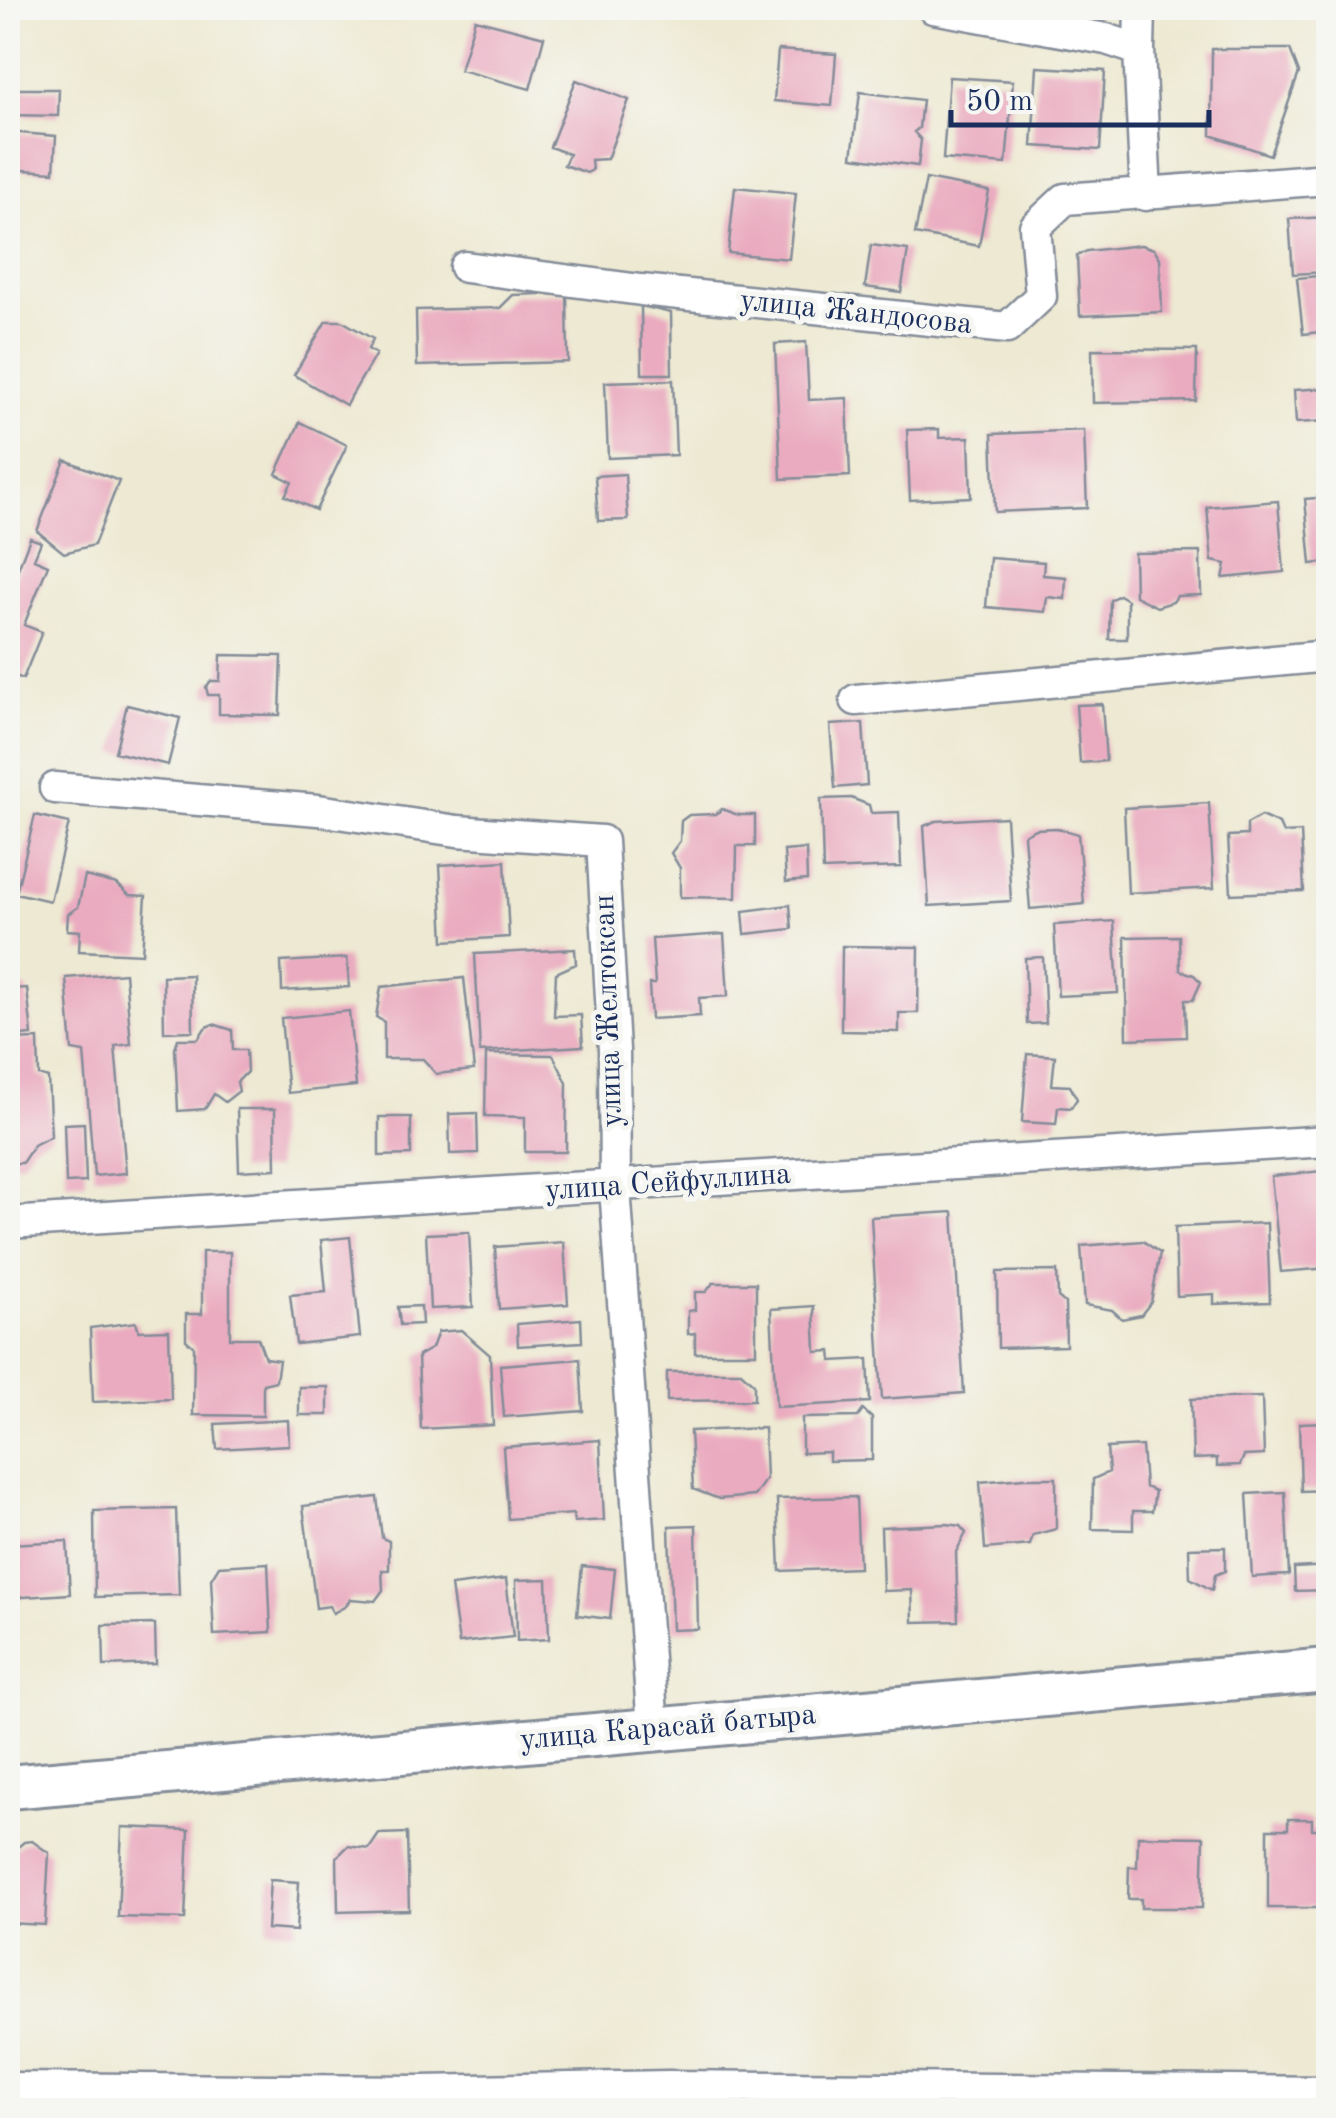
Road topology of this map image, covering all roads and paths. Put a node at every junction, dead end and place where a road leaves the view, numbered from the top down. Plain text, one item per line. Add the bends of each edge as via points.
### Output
1 (934, 8) edge
2 (1140, 8) edge
3 (1139, 50) junction
4 (1328, 179) edge
5 (1146, 195) junction
6 (465, 266) dead end
7 (1328, 656) edge
8 (856, 700) dead end
9 (55, 788) dead end
10 (1328, 1140) edge
11 (615, 1188) junction
12 (8, 1223) edge
13 (1328, 1670) edge
14 (652, 1729) junction
15 (8, 1787) edge
16 (8, 2088) edge
17 (1328, 2092) edge
18 (667, 2098) edge

1 - 3 street via 1106,38
2 - 3 street
3 - 5 street
4 - 5 street, улица Жандосова
5 - 6 street, улица Жандосова via 1065,199 1035,227 1041,296 1007,328
7 - 8 street
9 - 11 street, улица Желтоксан via 602,842
10 - 11 street, улица Сейфуллина
11 - 12 street, улица Сейфуллина
11 - 14 street, улица Желтоксан
13 - 14 street, улица Карасай батыра
14 - 15 street, улица Карасай батыра
16 - 18 street
17 - 18 street

